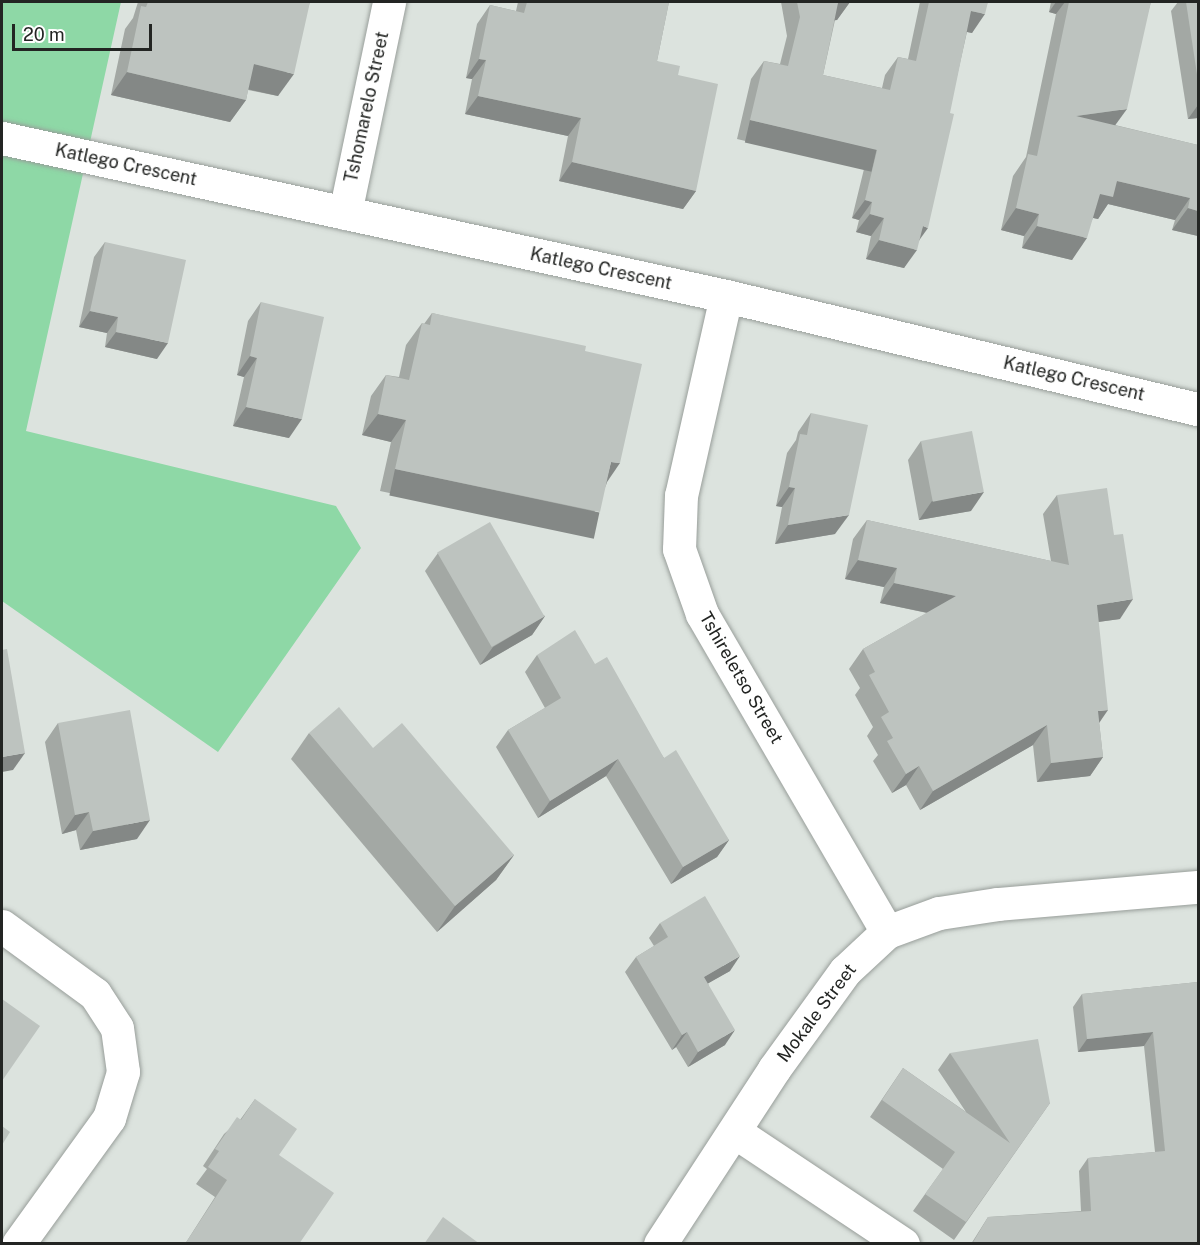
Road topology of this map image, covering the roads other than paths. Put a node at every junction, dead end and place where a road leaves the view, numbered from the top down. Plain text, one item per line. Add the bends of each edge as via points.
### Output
1 (389, 2) edge
2 (2, 138) edge
3 (345, 213) junction
4 (726, 296) junction
5 (1198, 409) edge
6 (1198, 887) edge
7 (2, 926) edge
8 (887, 932) junction
9 (735, 1132) junction
10 (18, 1244) edge
11 (660, 1244) edge
12 (903, 1244) edge

1 - 3 street, Tshomarelo Street
2 - 3 street, Katlego Crescent
3 - 4 street, Katlego Crescent
4 - 5 street, Katlego Crescent
4 - 8 street, Tshireletso Street via 681,495 679,549 702,614
6 - 8 street, Mokale Street via 998,904 939,913
7 - 10 street via 94,994 117,1028 123,1072 109,1118
8 - 9 street, Mokale Street via 845,971 774,1069
9 - 11 street, Mokale Street
9 - 12 street

